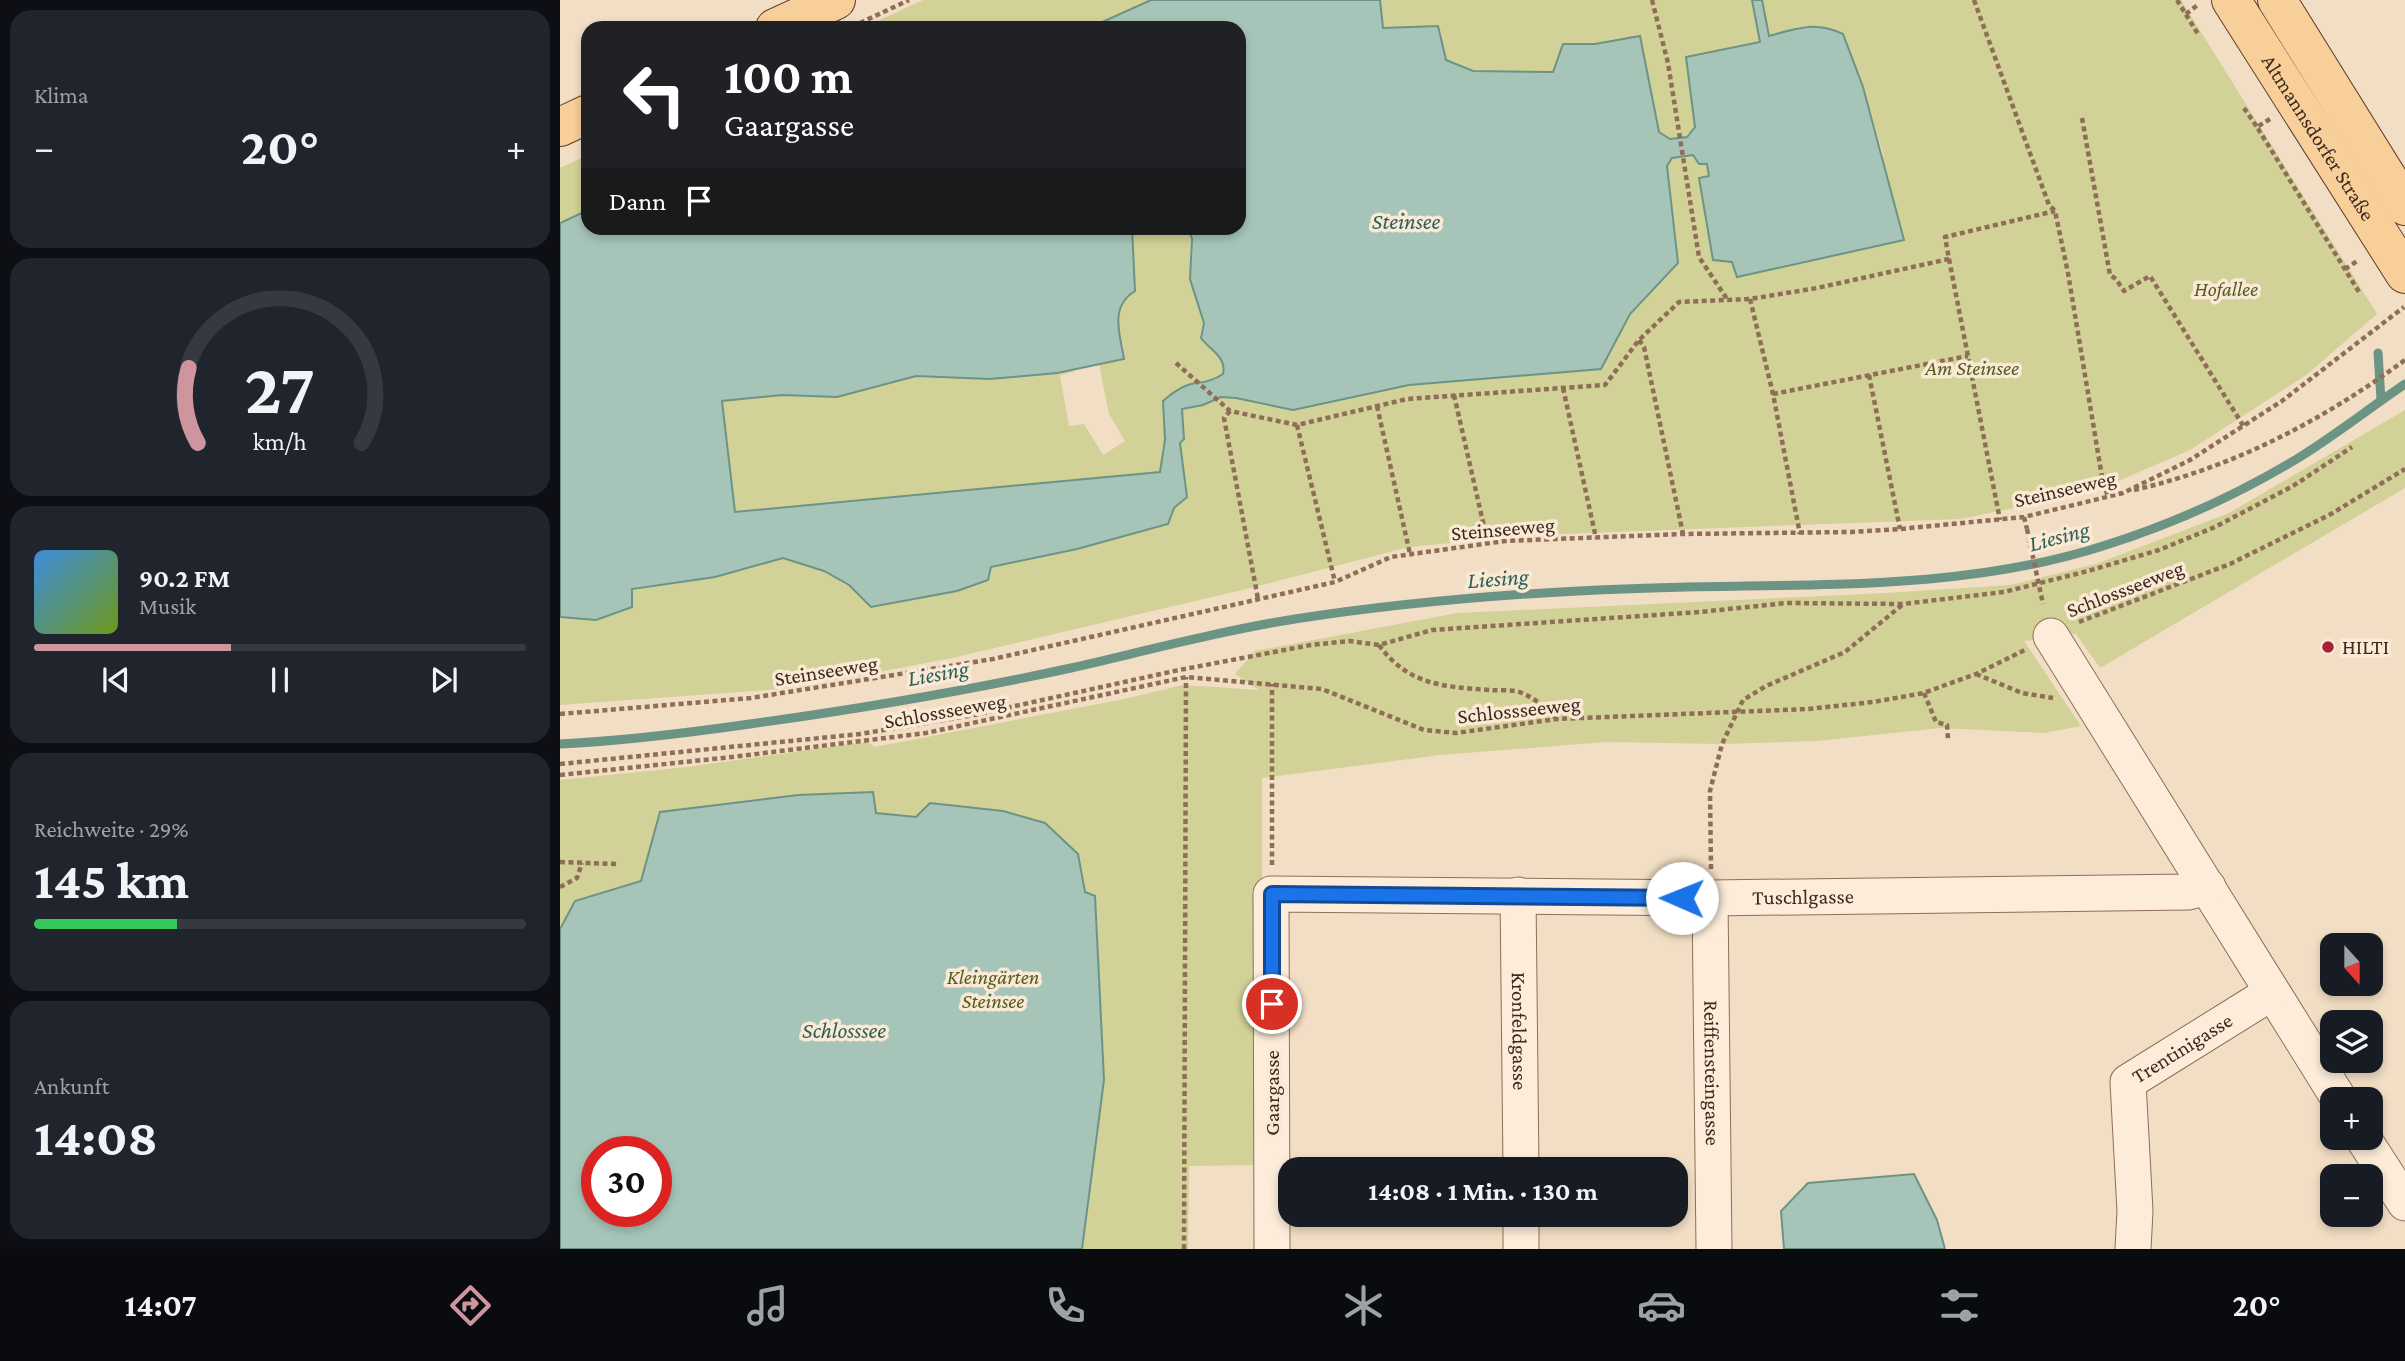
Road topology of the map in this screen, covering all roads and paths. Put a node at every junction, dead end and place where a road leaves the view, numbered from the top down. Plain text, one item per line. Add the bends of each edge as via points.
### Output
1 (836, 0) edge
2 (909, 0) edge
3 (1652, 0) edge
4 (1974, 0) edge
5 (2177, 0) edge
6 (2277, 0) edge
7 (2216, 2) edge
8 (2186, 14) junction
9 (790, 21) edge
10 (865, 21) edge
11 (2198, 34) dead end
12 (2244, 108) dead end
13 (581, 117) edge
14 (2272, 117) dead end
15 (2082, 118) dead end
16 (560, 127) edge
17 (2257, 127) junction
18 (2405, 206) edge
19 (2055, 211) junction
20 (1949, 259) junction
21 (2360, 259) dead end
22 (2345, 269) junction
23 (2405, 274) edge
24 (2359, 292) dead end
25 (1751, 299) junction
26 (1727, 300) junction
27 (2405, 306) edge
28 (1639, 340) junction
29 (1968, 356) junction
30 (2405, 360) edge
31 (1176, 363) dead end
32 (1868, 375) junction
33 (1563, 388) junction
34 (1773, 394) junction
35 (1454, 395) junction
36 (1377, 406) junction
37 (1230, 411) junction
38 (1297, 425) junction
39 (2244, 427) junction
40 (2352, 447) dead end
41 (2405, 469) edge
42 (2123, 493) junction
43 (2108, 497) junction
44 (2024, 517) junction
45 (2000, 520) junction
46 (1900, 529) junction
47 (1683, 534) junction
48 (1800, 534) junction
49 (1596, 538) junction
50 (1488, 544) junction
51 (1410, 554) junction
52 (1335, 582) junction
53 (1258, 599) junction
54 (1903, 604) junction
55 (2047, 620) junction
56 (1379, 645) junction
57 (1976, 674) junction
58 (1186, 677) junction
59 (1272, 684) junction
60 (2084, 690) junction
61 (1924, 693) junction
62 (1737, 712) junction
63 (560, 714) edge
64 (1557, 719) junction
65 (1948, 739) dead end
66 (560, 764) edge
67 (560, 775) edge
68 (560, 862) edge
69 (582, 863) junction
70 (615, 864) dead end
71 (560, 887) edge
72 (2208, 887) junction
73 (1272, 894) junction
74 (1518, 895) junction
75 (1710, 898) junction
76 (2272, 993) junction
77 (2331, 1087) edge
78 (2371, 1150) edge
79 (1521, 1157) edge
80 (2405, 1203) edge
81 (1521, 1227) edge
82 (1184, 1249) edge
83 (1272, 1249) edge
84 (1521, 1249) edge
85 (1714, 1249) edge
86 (2133, 1249) edge

1 - 9 main road
2 - 10 path
3 - 26 path via 1668,63 1699,257
4 - 19 path
5 - 8 path
6 - 18 main road, Altmannsdorfer Straße
7 - 8 path
7 - 23 main road, Altmannsdorfer Straße
8 - 11 path
12 - 17 path
13 - 16 main road
14 - 17 path
15 - 39 path via 2110,275 2124,291 2150,276
17 - 22 path
19 - 20 path via 1945,237
19 - 43 path
20 - 25 path
20 - 29 path
21 - 22 path
22 - 24 path
25 - 26 path
25 - 34 path
26 - 28 path via 1679,302
27 - 39 path, Steinseeweg
28 - 33 path via 1605,386
28 - 47 path
29 - 32 path
29 - 45 path
30 - 42 path via 2326,413 2244,455 2196,474
31 - 37 path
32 - 34 path
32 - 46 path
33 - 35 path
33 - 49 path
34 - 48 path
35 - 36 path via 1407,398
35 - 50 path
36 - 38 path
36 - 51 path
37 - 38 path
37 - 53 path via 1224,418
38 - 52 path
39 - 42 path, Steinseeweg
40 - 54 path via 2293,486 2215,527 2158,550 2004,592
41 - 55 path, Schlossseeweg via 2331,514 2230,564 2093,615
42 - 43 path, Steinseeweg
43 - 44 path, Steinseeweg
44 - 45 path, Steinseeweg
44 - 55 path, bridge
45 - 46 path, Steinseeweg
46 - 48 path, Steinseeweg
47 - 48 path, Steinseeweg
47 - 49 path, Steinseeweg
49 - 50 path, Steinseeweg
50 - 51 path, Steinseeweg
51 - 52 path, Steinseeweg via 1391,557
52 - 53 path, Steinseeweg
53 - 63 path, Steinseeweg via 904,675 751,698
54 - 56 path via 1786,603 1432,630
54 - 62 path via 1844,652 1766,686 1743,700
55 - 57 path, Schlossseeweg
55 - 60 street
56 - 64 path via 1409,675 1441,686 1519,692 1542,703
56 - 66 path via 1349,641 1311,645 860,734
57 - 60 path via 2022,693 2058,699
57 - 61 path, Schlossseeweg
58 - 59 path, Schlossseeweg
58 - 67 path, Schlossseeweg via 926,733
58 - 82 path
59 - 64 path, Schlossseeweg via 1322,689 1440,733
59 - 73 path
60 - 72 street
61 - 62 path, Schlossseeweg via 1808,709
61 - 65 path via 1936,722 1947,725
62 - 64 path, Schlossseeweg
62 - 75 path via 1722,744 1710,791
68 - 69 path
69 - 70 path
69 - 71 path via 577,878
72 - 75 street, Tuschlgasse via 2188,892
72 - 76 street
73 - 74 street, Tuschlgasse
73 - 83 street, Gaargasse
74 - 75 street, Tuschlgasse
74 - 79 street, Kronfeldgasse
75 - 85 street, Reiffensteingasse
76 - 77 street
76 - 86 street, Trentinigasse via 2128,1082
78 - 80 street
81 - 84 street

